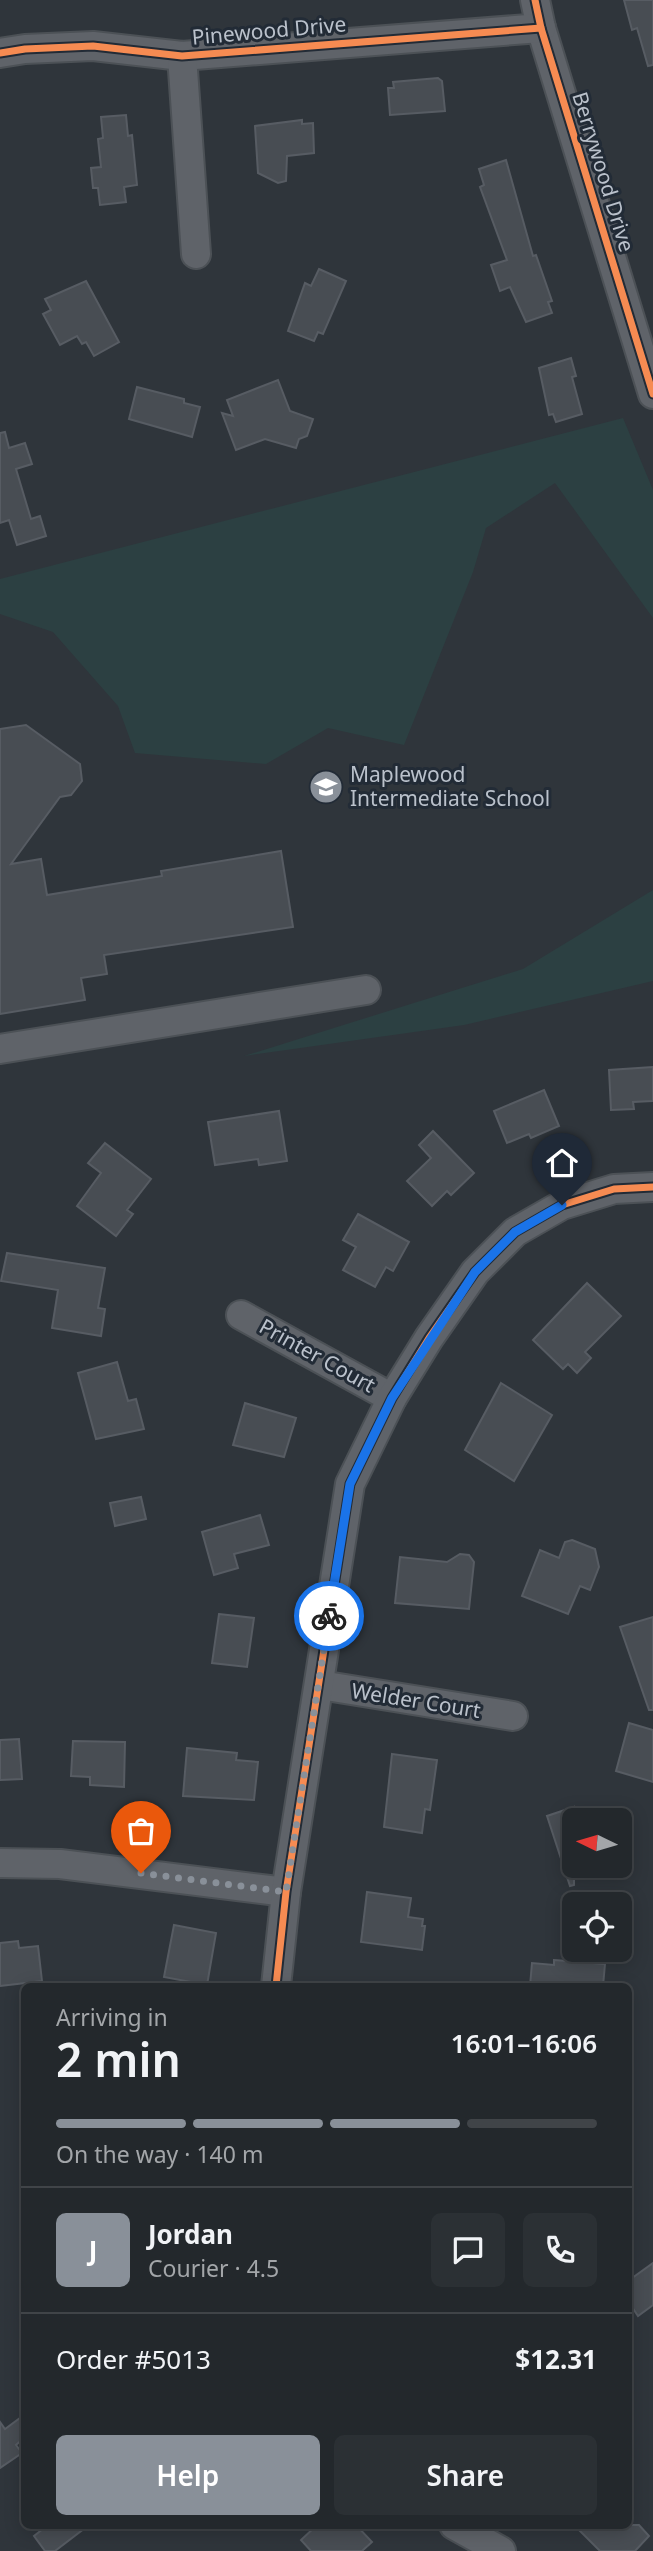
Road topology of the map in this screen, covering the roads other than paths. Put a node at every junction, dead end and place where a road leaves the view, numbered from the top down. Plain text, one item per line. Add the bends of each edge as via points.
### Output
1 (535, 0) edge
2 (541, 28) junction
3 (0, 54) edge
4 (182, 56) junction
5 (195, 254) dead end
6 (653, 394) edge
7 (366, 990) dead end
8 (0, 1049) edge
9 (653, 1187) edge
10 (241, 1315) dead end
11 (392, 1398) junction
12 (320, 1685) junction
13 (513, 1717) dead end
14 (0, 1863) edge
15 (286, 1892) junction
16 (276, 1983) edge
17 (461, 2529) edge
18 (501, 2551) edge

1 - 2 street, Berrywood Drive
2 - 4 street, Pinewood Drive
2 - 6 street, Berrywood Drive
3 - 4 street, Pinewood Drive via 93,46
4 - 5 street
7 - 8 street
9 - 11 street via 614,1189 562,1205 515,1232 475,1272
10 - 11 street, Printer Court
11 - 12 street via 350,1484
12 - 13 street, Welder Court
12 - 15 street
14 - 15 street via 60,1864
15 - 16 street
17 - 18 street

